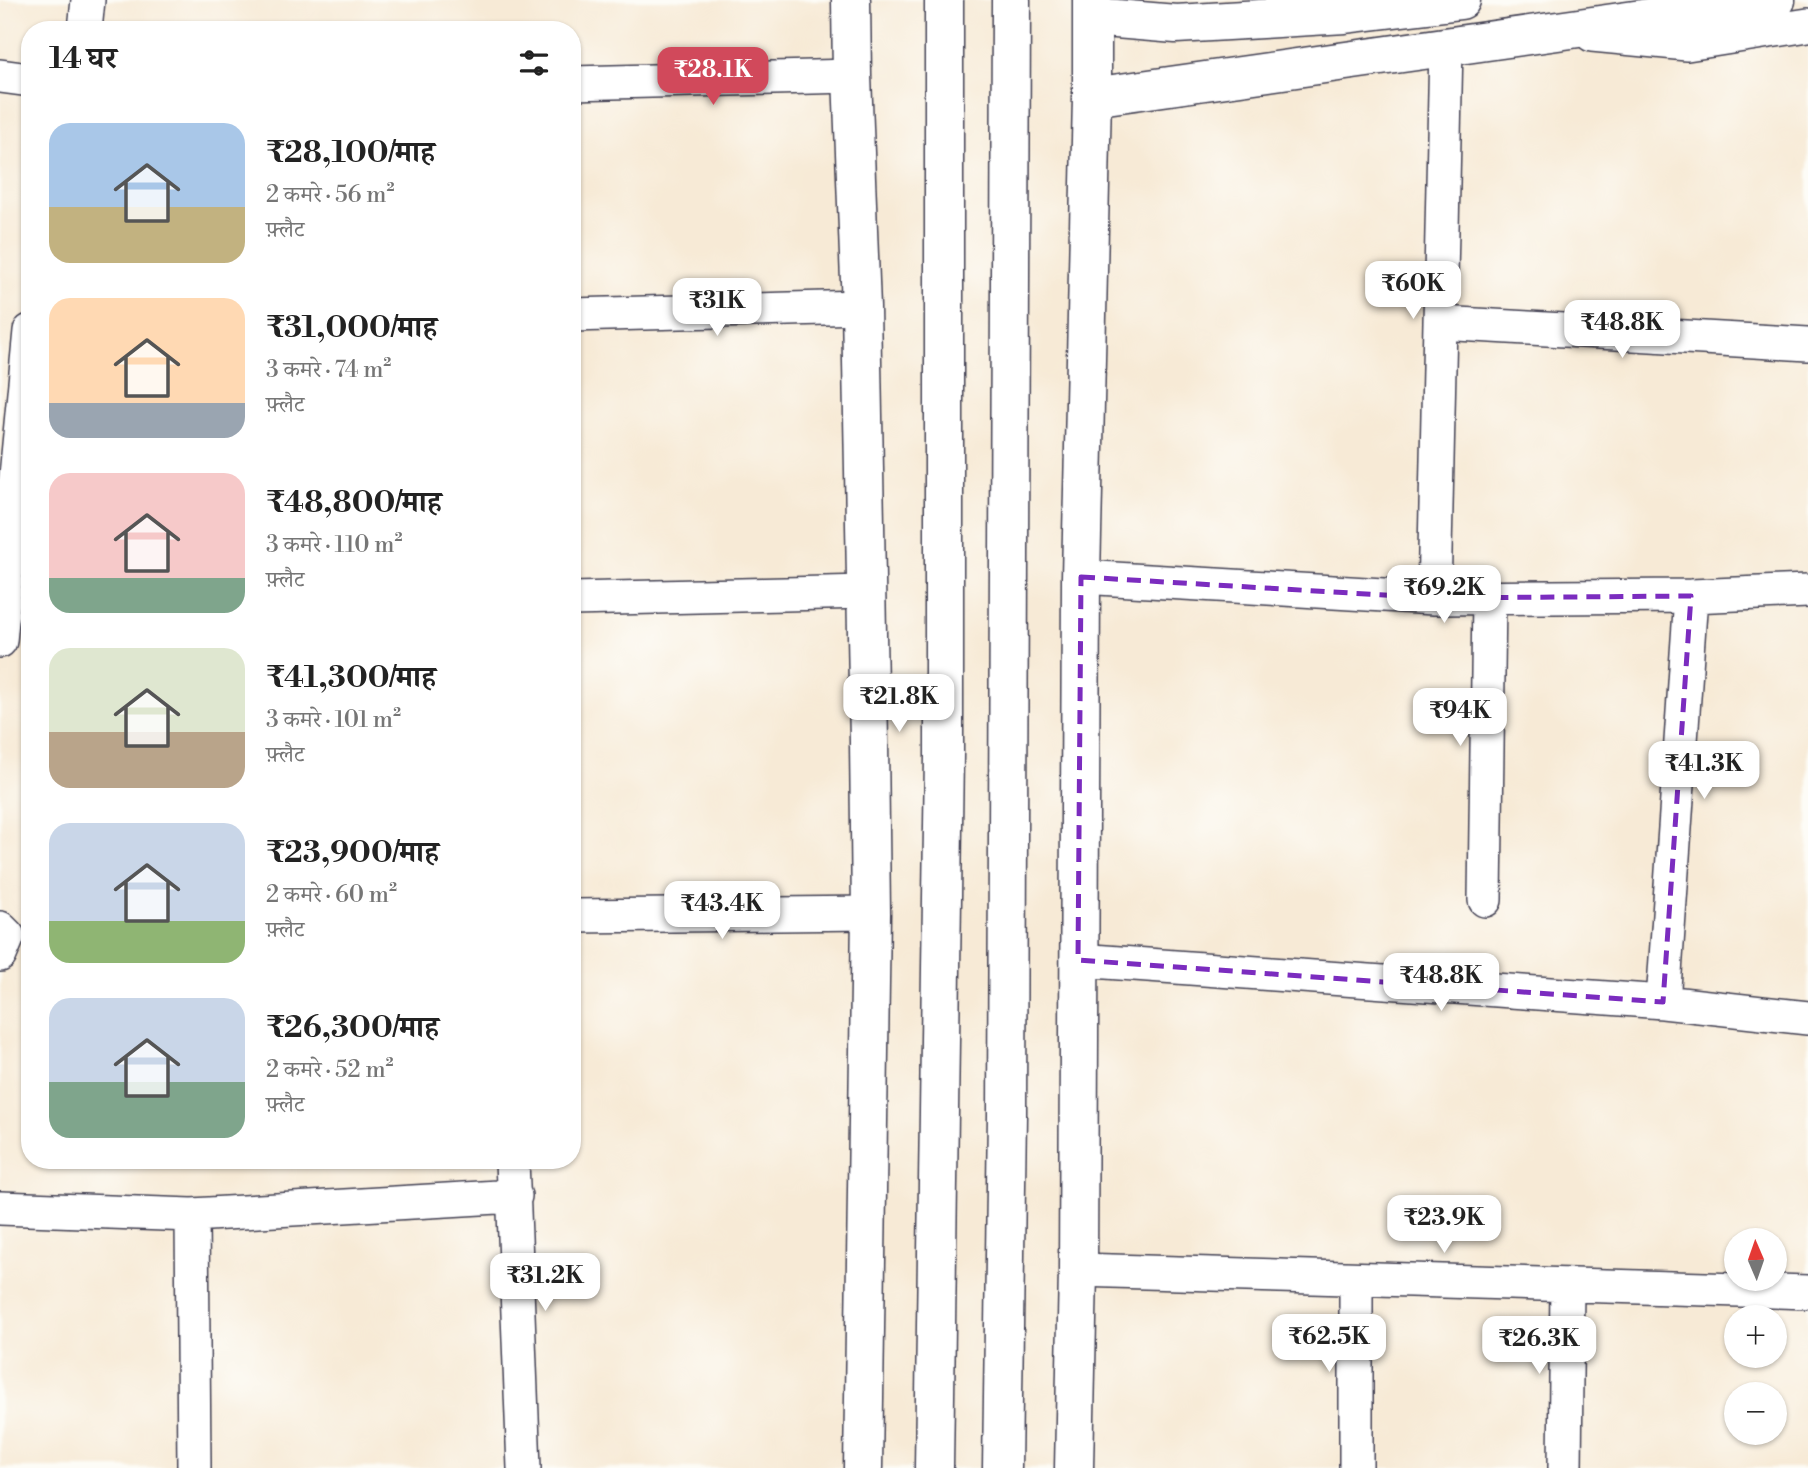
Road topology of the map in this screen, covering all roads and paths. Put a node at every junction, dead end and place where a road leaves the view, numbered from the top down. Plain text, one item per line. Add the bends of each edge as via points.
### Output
1 (88, 0) edge
2 (851, 0) edge
3 (944, 0) edge
4 (1010, 0) edge
5 (1461, 0) edge
6 (1776, 0) edge
7 (1092, 8) edge
8 (86, 21) edge
9 (1808, 25) edge
10 (1548, 32) junction
11 (1446, 46) junction
12 (0, 76) edge
13 (852, 76) junction
14 (21, 79) edge
15 (581, 83) edge
16 (1092, 97) junction
17 (861, 307) junction
18 (581, 315) edge
19 (1440, 323) junction
20 (1808, 344) edge
21 (21, 409) edge
22 (3, 565) edge
23 (1081, 577) junction
24 (1808, 591) edge
25 (866, 592) junction
26 (1691, 596) junction
27 (1489, 597) junction
28 (1434, 598) junction
29 (581, 599) edge
30 (11, 621) edge
31 (1485, 900) dead end
32 (871, 913) junction
33 (581, 916) edge
34 (1078, 960) junction
35 (1663, 1002) junction
36 (1808, 1018) edge
37 (514, 1169) edge
38 (515, 1196) junction
39 (0, 1208) edge
40 (192, 1214) junction
41 (1078, 1270) junction
42 (1356, 1280) junction
43 (1567, 1285) junction
44 (1808, 1292) edge
45 (194, 1468) edge
46 (524, 1468) edge
47 (863, 1468) edge
48 (934, 1468) edge
49 (1002, 1468) edge
50 (1074, 1468) edge
51 (1356, 1468) edge
52 (1565, 1468) edge

1 - 8 street
2 - 13 main road
3 - 48 main road via 944,755
4 - 49 main road
5 - 7 main road via 1345,14 1176,24
6 - 10 main road
7 - 16 main road
9 - 10 street via 1686,44
10 - 11 main road
11 - 16 main road
11 - 19 street
12 - 14 street
13 - 15 street
13 - 17 main road
16 - 23 main road
17 - 18 street
17 - 25 main road
19 - 20 street
19 - 28 street
21 - 22 street
22 - 30 street
23 - 28 street
23 - 34 main road
24 - 26 street
25 - 29 street
25 - 32 main road
26 - 27 street
26 - 35 street
27 - 28 street
27 - 31 street
32 - 33 street
32 - 47 main road
34 - 35 street
34 - 41 main road
35 - 36 street
37 - 38 street
38 - 40 street
38 - 46 street
39 - 40 street
40 - 45 street
41 - 42 street
41 - 50 main road
42 - 43 street
42 - 51 street
43 - 44 street
43 - 52 street

